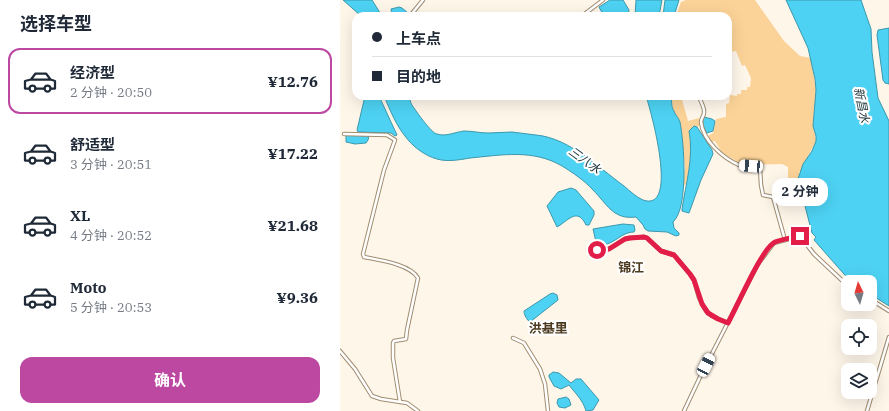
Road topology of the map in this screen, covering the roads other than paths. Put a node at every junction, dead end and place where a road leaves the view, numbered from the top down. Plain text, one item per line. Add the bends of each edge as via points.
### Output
1 (423, 0) edge
2 (603, 0) edge
3 (413, 12) edge
4 (587, 12) edge
5 (701, 100) edge
6 (344, 134) dead end
7 (785, 240) junction
8 (588, 250) dead end
9 (841, 279) edge
10 (877, 303) edge
11 (889, 311) edge
12 (728, 323) junction
13 (889, 337) edge
14 (513, 338) dead end
15 (340, 351) edge
16 (400, 402) junction
17 (418, 411) edge
18 (548, 411) edge
19 (684, 411) edge
20 (867, 411) edge

1 - 3 street
2 - 4 street
5 - 7 street via 704,111 701,124 715,149 740,165 760,168 763,195 774,198
6 - 16 street via 387,135 394,140 363,254 364,257 406,268 418,277 406,339 392,343
7 - 9 street via 800,236 814,254
7 - 12 street via 773,244 758,264
8 - 12 street via 609,249 625,239 647,238 661,251 674,255 694,280 702,304 708,313
10 - 11 street
12 - 19 street
13 - 20 street
14 - 18 street via 524,343 540,369 545,384
15 - 16 street via 355,369 371,396
16 - 17 street via 410,404

